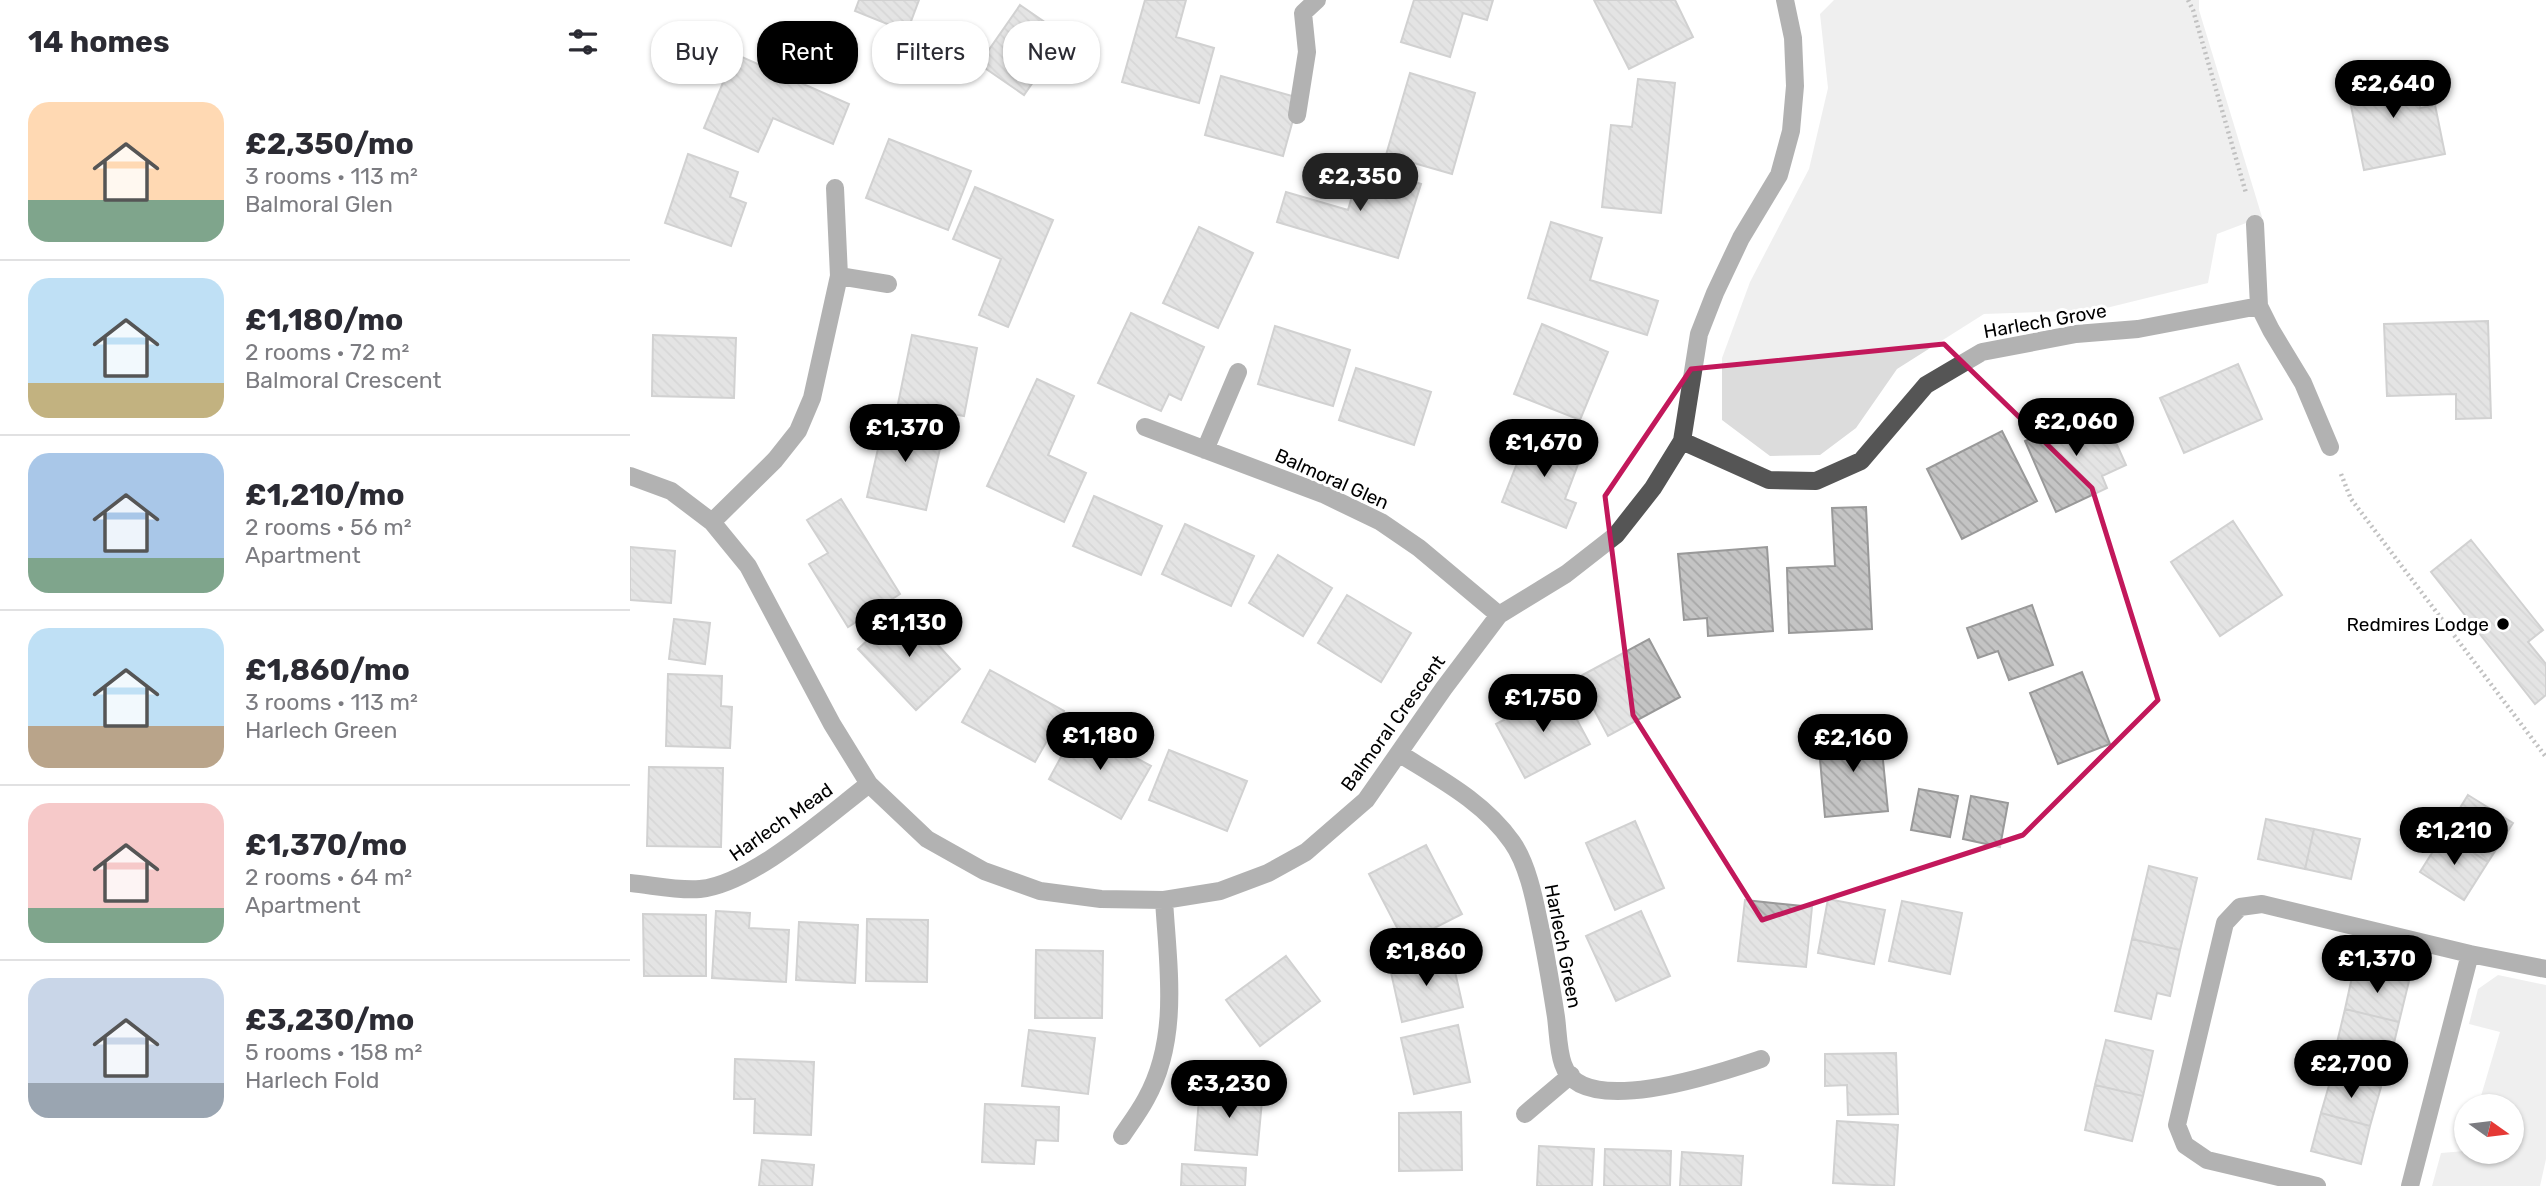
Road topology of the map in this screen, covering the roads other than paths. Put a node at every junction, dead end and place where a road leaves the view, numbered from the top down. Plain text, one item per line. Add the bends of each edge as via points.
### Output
1 (1317, 0) edge
2 (1785, 0) edge
3 (1297, 115) dead end
4 (835, 188) dead end
5 (2255, 224) road end
6 (839, 276) junction
7 (888, 285) dead end
8 (2259, 306) junction
9 (1238, 372) dead end
10 (1145, 427) dead end
11 (1682, 441) junction
12 (2330, 447) road end
13 (1205, 450) junction
14 (630, 476) edge
15 (712, 522) junction
16 (1499, 615) junction
17 (1400, 754) junction
18 (869, 784) junction
19 (630, 883) edge
20 (1164, 900) junction
21 (2470, 954) junction
22 (2546, 969) edge
23 (1761, 1059) dead end
24 (1571, 1076) junction
25 (1525, 1114) dead end
26 (1122, 1136) dead end
27 (2318, 1186) edge
28 (2410, 1186) edge

1 - 3 street via 1303,13 1307,52
2 - 11 street, Balmoral Crescent via 1793,38 1791,131 1779,175 1741,238 1699,334
4 - 6 street
5 - 8 street
6 - 7 street
6 - 15 street via 812,398 797,430 775,460
8 - 11 street, Harlech Grove via 1982,352 1926,385 1861,461 1816,481 1769,480
8 - 12 street via 2303,383
9 - 13 street
10 - 13 street, Balmoral Glen
11 - 16 street, Balmoral Crescent via 1616,535 1566,574
13 - 16 street, Balmoral Glen via 1322,494 1381,522
14 - 15 street, Balmoral Crescent via 671,491
15 - 18 street, Balmoral Crescent via 748,566
16 - 17 street, Balmoral Crescent
17 - 20 street, Balmoral Crescent via 1366,800 1306,852 1220,891
17 - 24 street, Harlech Green via 1473,800 1513,843 1532,889 1563,1066
18 - 19 street, Harlech Mead via 738,879 700,889
18 - 20 street, Balmoral Crescent via 927,839 984,872 1040,891 1101,899
20 - 26 street via 1171,1016 1164,1056 1147,1098
21 - 22 street
21 - 27 street via 2262,904 2240,907 2225,923 2177,1125 2185,1145 2207,1160
21 - 28 street
23 - 24 street via 1658,1087 1597,1091
24 - 25 street

